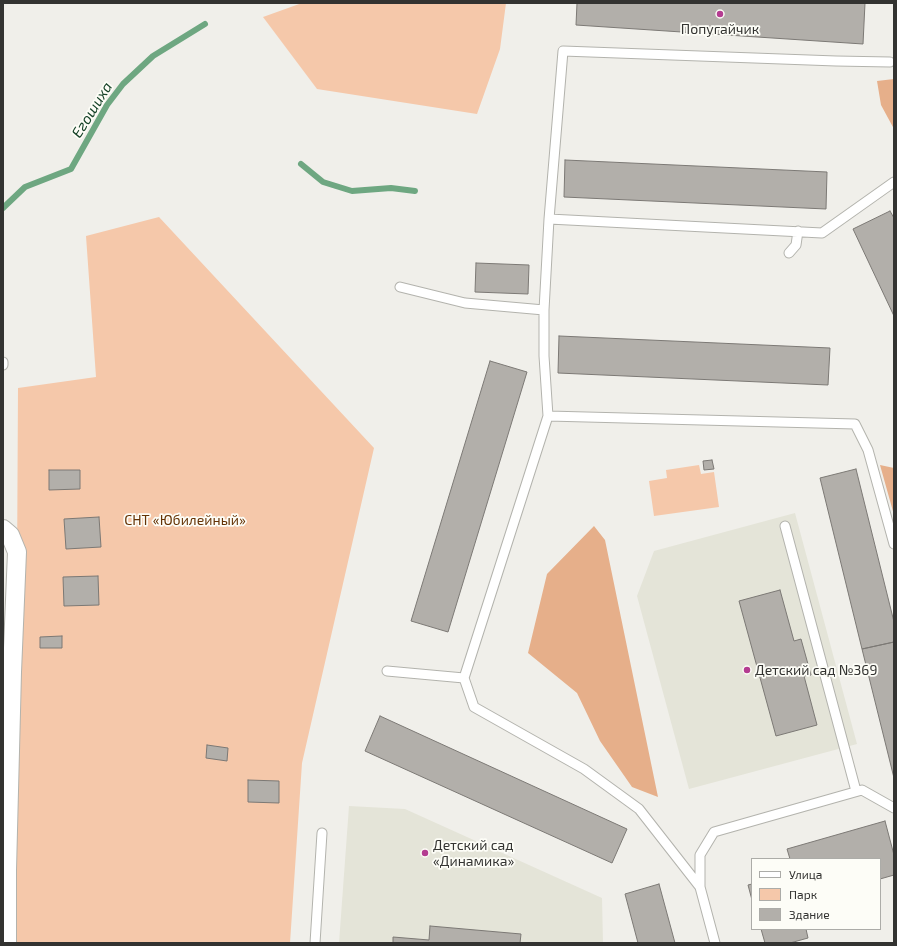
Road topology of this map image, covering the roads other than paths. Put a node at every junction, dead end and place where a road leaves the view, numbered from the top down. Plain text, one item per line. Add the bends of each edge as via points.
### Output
1 (890, 62) dead end
2 (894, 182) edge
3 (549, 219) junction
4 (798, 231) junction
5 (788, 253) dead end
6 (400, 287) dead end
7 (544, 310) junction
8 (548, 416) junction
9 (785, 526) dead end
10 (3, 529) edge
11 (894, 544) edge
12 (387, 671) dead end
13 (464, 678) junction
14 (856, 791) junction
15 (894, 808) edge
16 (322, 833) dead end
17 (700, 887) junction
18 (8, 943) edge
19 (314, 943) edge
20 (715, 943) edge

1 - 3 lane via 563,51
2 - 4 lane via 822,233
3 - 4 lane
3 - 7 lane
4 - 5 lane via 796,245
6 - 7 lane via 465,303
7 - 8 lane
8 - 11 lane via 855,424 868,450
8 - 13 lane
9 - 14 lane
10 - 18 street via 10,535 17,552 7,870
12 - 13 lane
13 - 17 lane via 474,707 584,769 639,809
14 - 15 lane via 862,790
14 - 17 lane via 714,832 700,855
16 - 19 lane
17 - 20 lane

